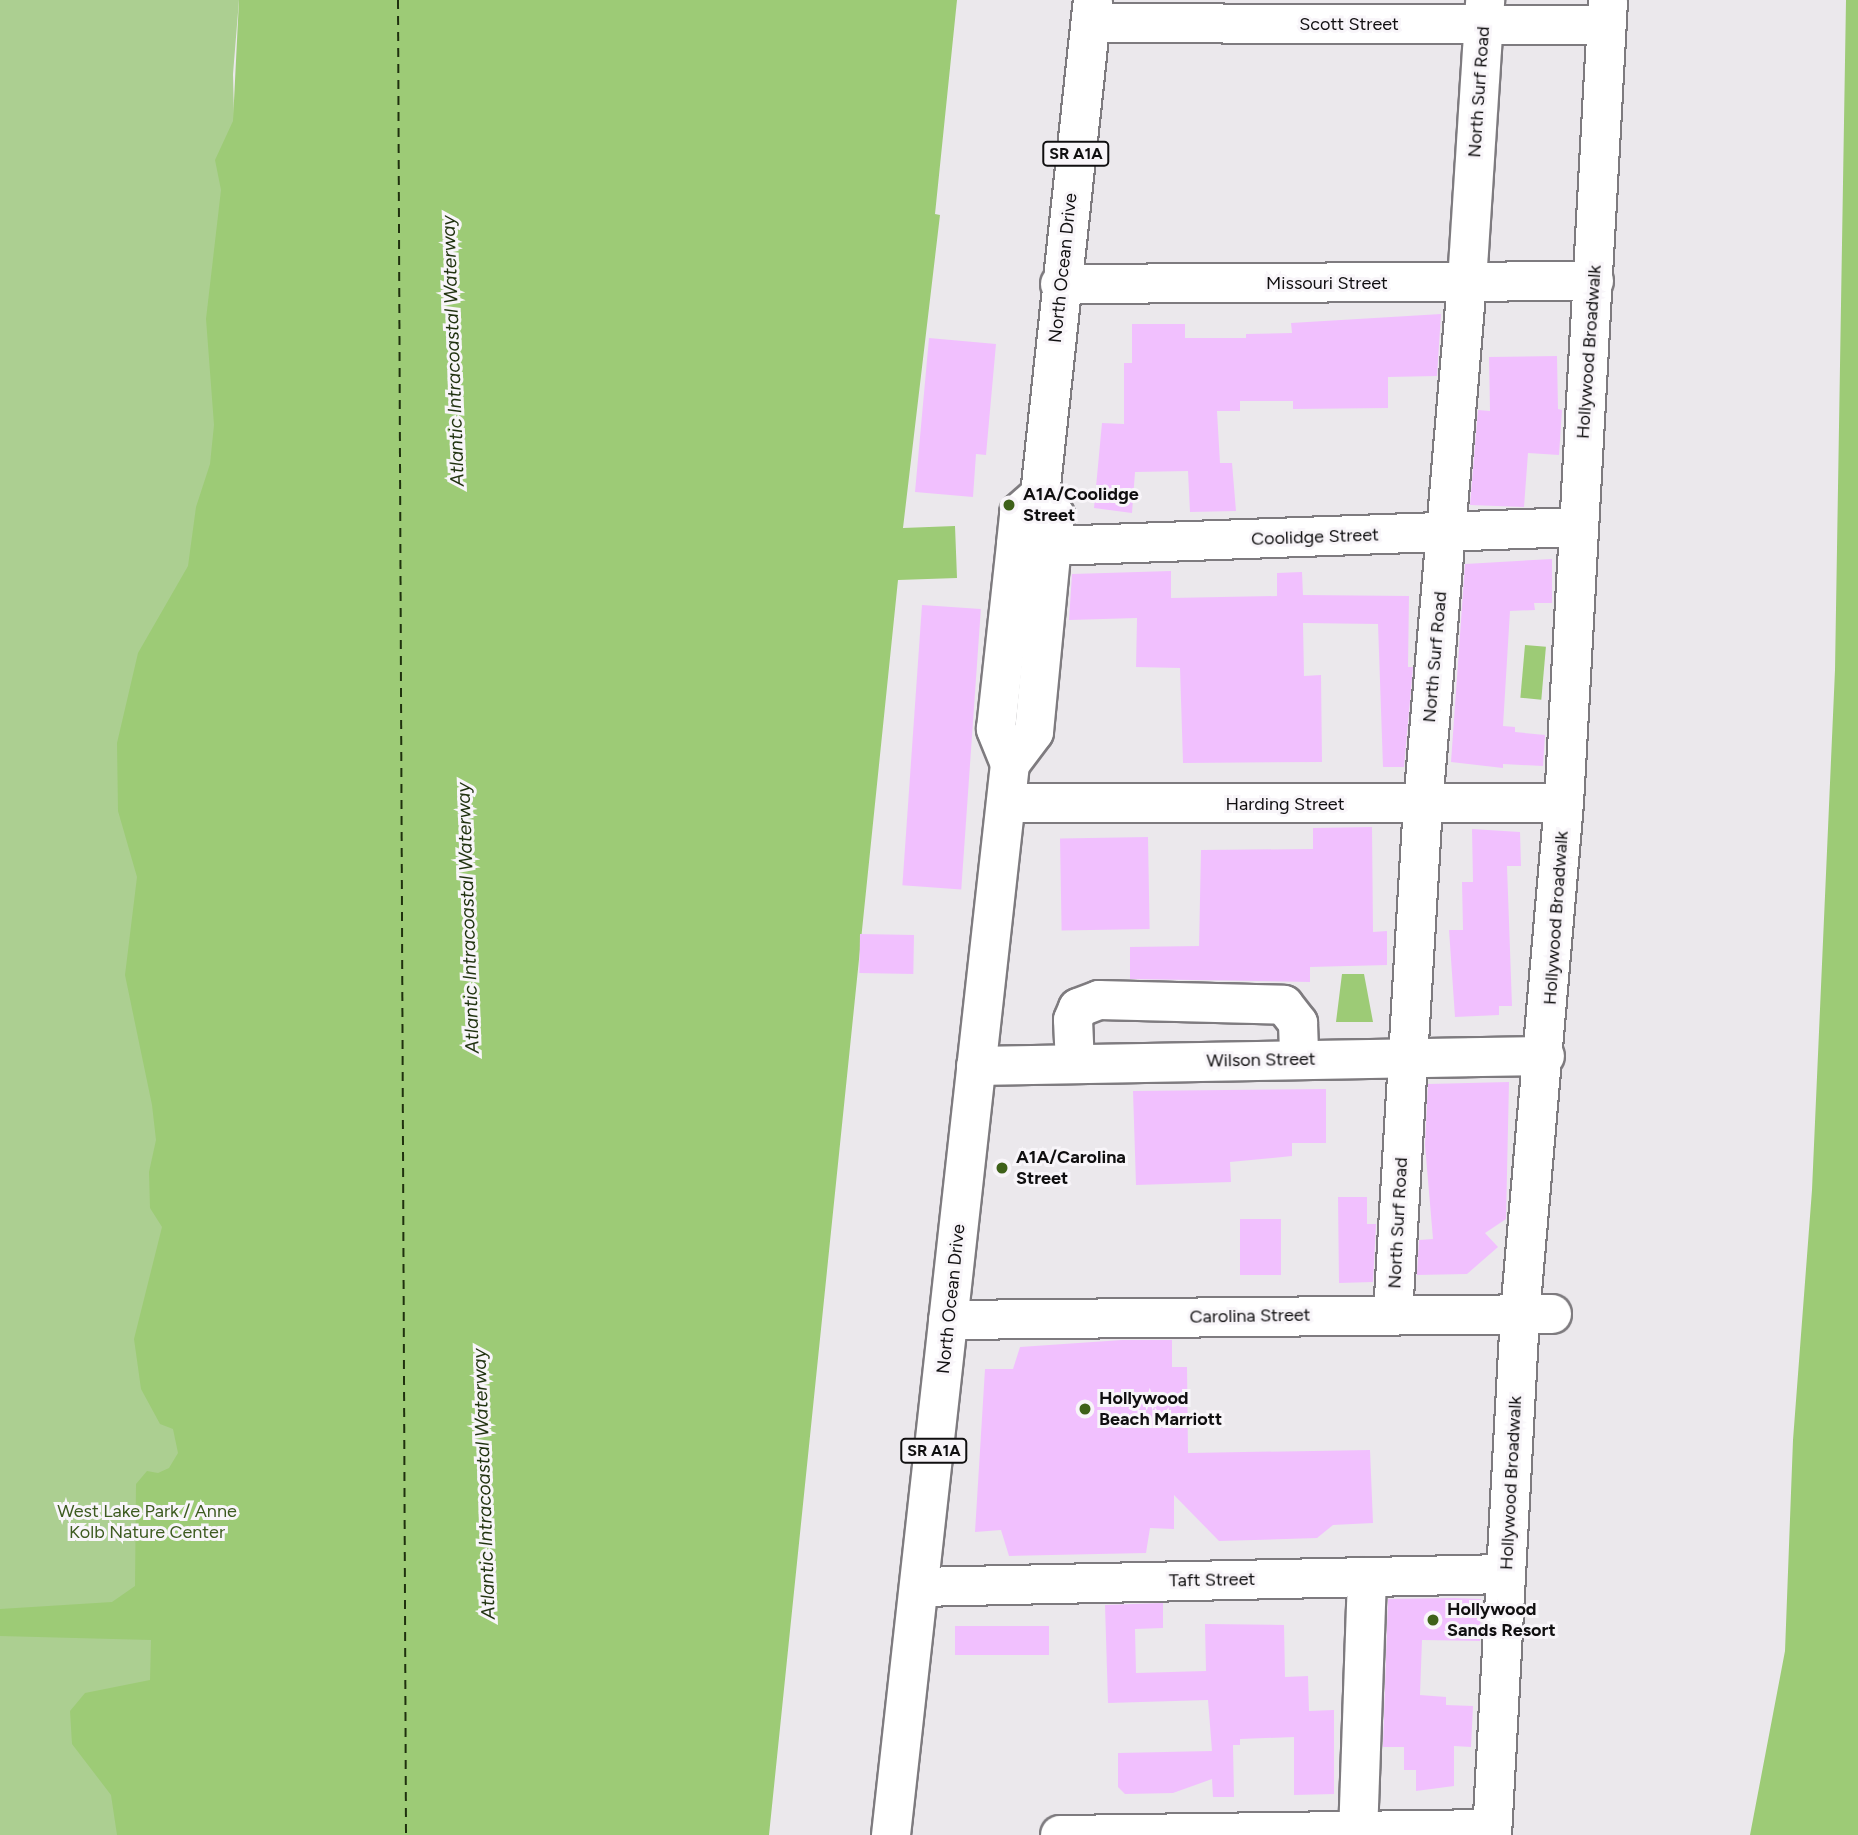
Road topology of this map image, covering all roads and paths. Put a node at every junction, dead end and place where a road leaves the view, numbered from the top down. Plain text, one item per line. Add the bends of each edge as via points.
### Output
1 (1092, 11) edge
2 (1205, 12) edge
3 (1607, 12) edge
4 (1484, 13) edge
5 (1594, 281) junction
6 (1467, 282) junction
7 (1060, 285) junction
8 (1040, 495) junction
9 (1578, 527) junction
10 (1446, 532) junction
11 (1052, 546) junction
12 (1010, 764) junction
13 (1006, 803) junction
14 (1564, 803) junction
15 (1423, 804) junction
16 (1409, 1056) junction
17 (1545, 1056) junction
18 (1299, 1059) junction
19 (1075, 1064) junction
20 (976, 1066) junction
21 (1393, 1314) junction
22 (1536, 1314) junction
23 (948, 1320) junction
24 (1506, 1574) junction
25 (1367, 1577) junction
26 (919, 1587) junction
27 (1492, 1832) edge
28 (1359, 1833) edge
29 (891, 1835) edge
30 (1060, 1835) edge

1 - 2 street, Scott Street
1 - 7 street, North Ocean Drive / SR A1A
2 - 4 street, Scott Street
3 - 4 street, Scott Street
3 - 5 street, Hollywood Broadwalk
4 - 6 street, North Surf Road
5 - 6 street, Missouri Street
5 - 9 street, Hollywood Broadwalk
6 - 7 street, Missouri Street
6 - 10 street, North Surf Road
7 - 8 street, North Ocean Drive / SR A1A
8 - 11 street via 1055,514
8 - 12 street, North Ocean Drive / SR A1A via 1019,513 1014,557 996,729
9 - 10 street, Coolidge Street
9 - 14 street, Hollywood Broadwalk
10 - 11 street, Coolidge Street
10 - 15 street, North Surf Road
11 - 12 street via 1034,732
12 - 13 street, North Ocean Drive / SR A1A
13 - 15 street, Harding Street
13 - 20 street, North Ocean Drive / SR A1A
14 - 15 street, Harding Street
14 - 17 street, Hollywood Broadwalk
15 - 16 street, North Surf Road
16 - 17 street, Wilson Street
16 - 18 street, Wilson Street
16 - 21 street, North Surf Road
17 - 22 street, Hollywood Broadwalk
18 - 19 street, Wilson Street
18 - 19 street via 1298,1023 1284,1005 1099,1000 1078,1008 1073,1020
19 - 20 street, Wilson Street
20 - 23 street, North Ocean Drive / SR A1A
21 - 22 street, Carolina Street
21 - 23 street, Carolina Street
22 - 24 street, Hollywood Broadwalk
23 - 26 street, North Ocean Drive / SR A1A
24 - 25 street, Taft Street
24 - 27 street, Hollywood Broadwalk
25 - 26 street, Taft Street
25 - 28 street
26 - 29 street, North Ocean Drive / SR A1A
27 - 28 street
28 - 30 street

